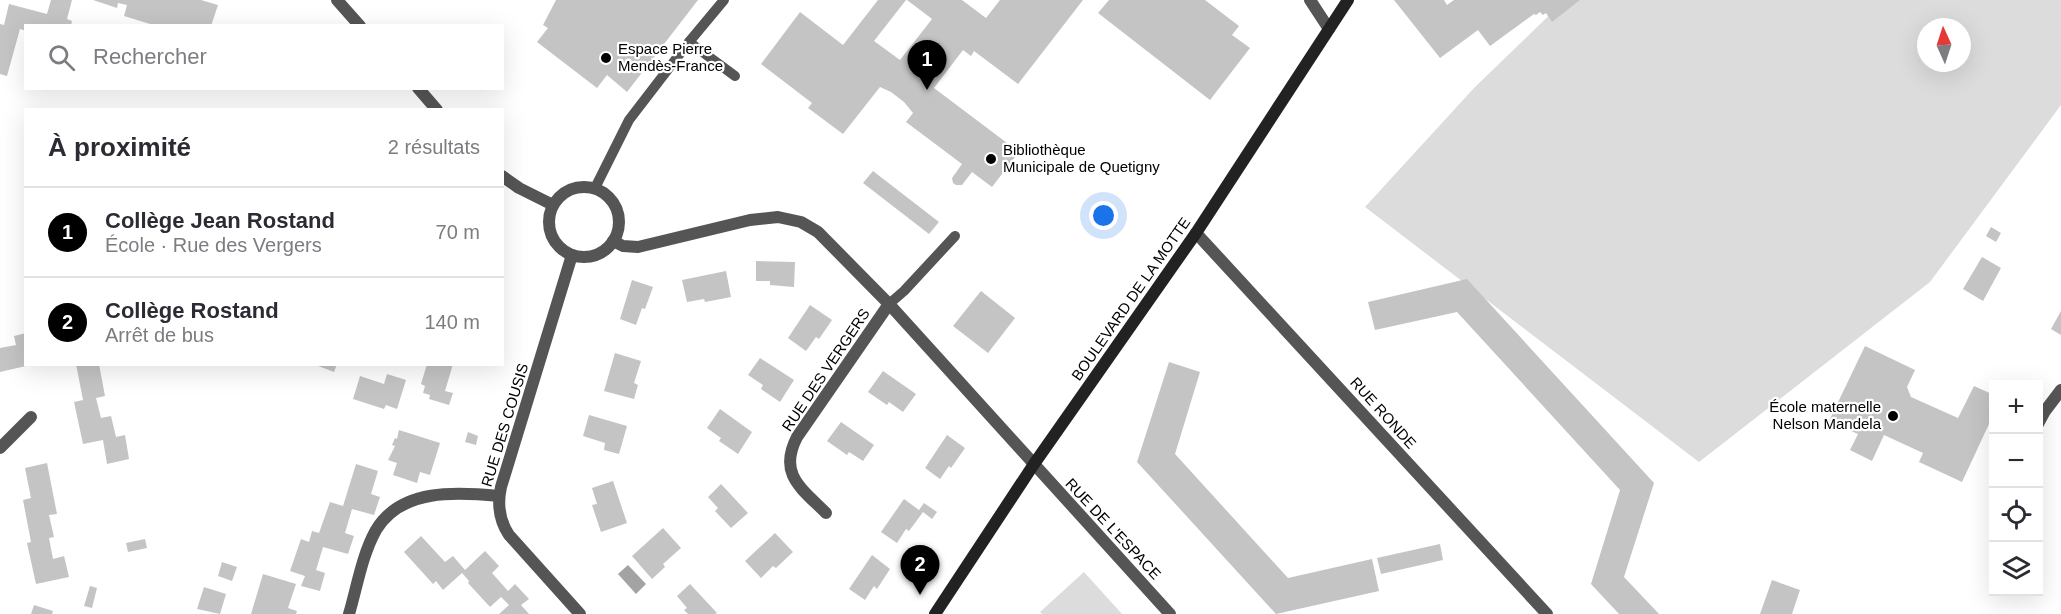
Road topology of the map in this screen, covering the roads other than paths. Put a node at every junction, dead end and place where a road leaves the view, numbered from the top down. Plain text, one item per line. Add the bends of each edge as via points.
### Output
1 (337, 0) edge
2 (724, 0) edge
3 (1310, 0) edge
4 (1348, 0) edge
5 (358, 24) edge
6 (1329, 29) junction
7 (689, 42) junction
8 (735, 76) dead end
9 (420, 90) edge
10 (435, 108) edge
11 (504, 177) edge
12 (595, 188) junction
13 (553, 205) junction
14 (1196, 233) junction
15 (955, 236) dead end
16 (614, 241) junction
17 (572, 255) junction
18 (889, 304) junction
19 (2061, 390) edge
20 (2043, 415) edge
21 (31, 417) dead end
22 (0, 448) edge
23 (1034, 464) junction
24 (499, 496) junction
25 (826, 513) dead end
26 (348, 614) edge
27 (580, 614) edge
28 (935, 614) edge
29 (1170, 614) edge
30 (1547, 614) edge

1 - 5 street
2 - 7 lane
3 - 6 street
4 - 6 street, BOULEVARD DE LA MOTTE
6 - 14 street, BOULEVARD DE LA MOTTE
7 - 8 lane
7 - 12 lane via 629,120
9 - 10 street
11 - 13 street
12 - 13 street via 576,187 564,192
12 - 16 street via 617,207 618,232
13 - 17 street via 549,232 562,250
14 - 23 street, BOULEVARD DE LA MOTTE
14 - 30 street, RUE RONDE
15 - 18 lane
16 - 17 street via 594,256
16 - 18 street, RUE DES VERGERS via 638,247 750,220 778,217 801,222 818,232
17 - 24 street, RUE DES COUSIS
18 - 23 street, RUE DES VERGERS
18 - 25 street, RUE DES VERGERS via 789,452 795,480
19 - 20 street
21 - 22 street
23 - 28 street, BOULEVARD DE LA MOTTE
23 - 29 street, RUE DE L'ESPACE
24 - 26 street via 433,495 408,503 389,515 370,543
24 - 27 street, RUE DES COUSIS via 500,517 509,535

